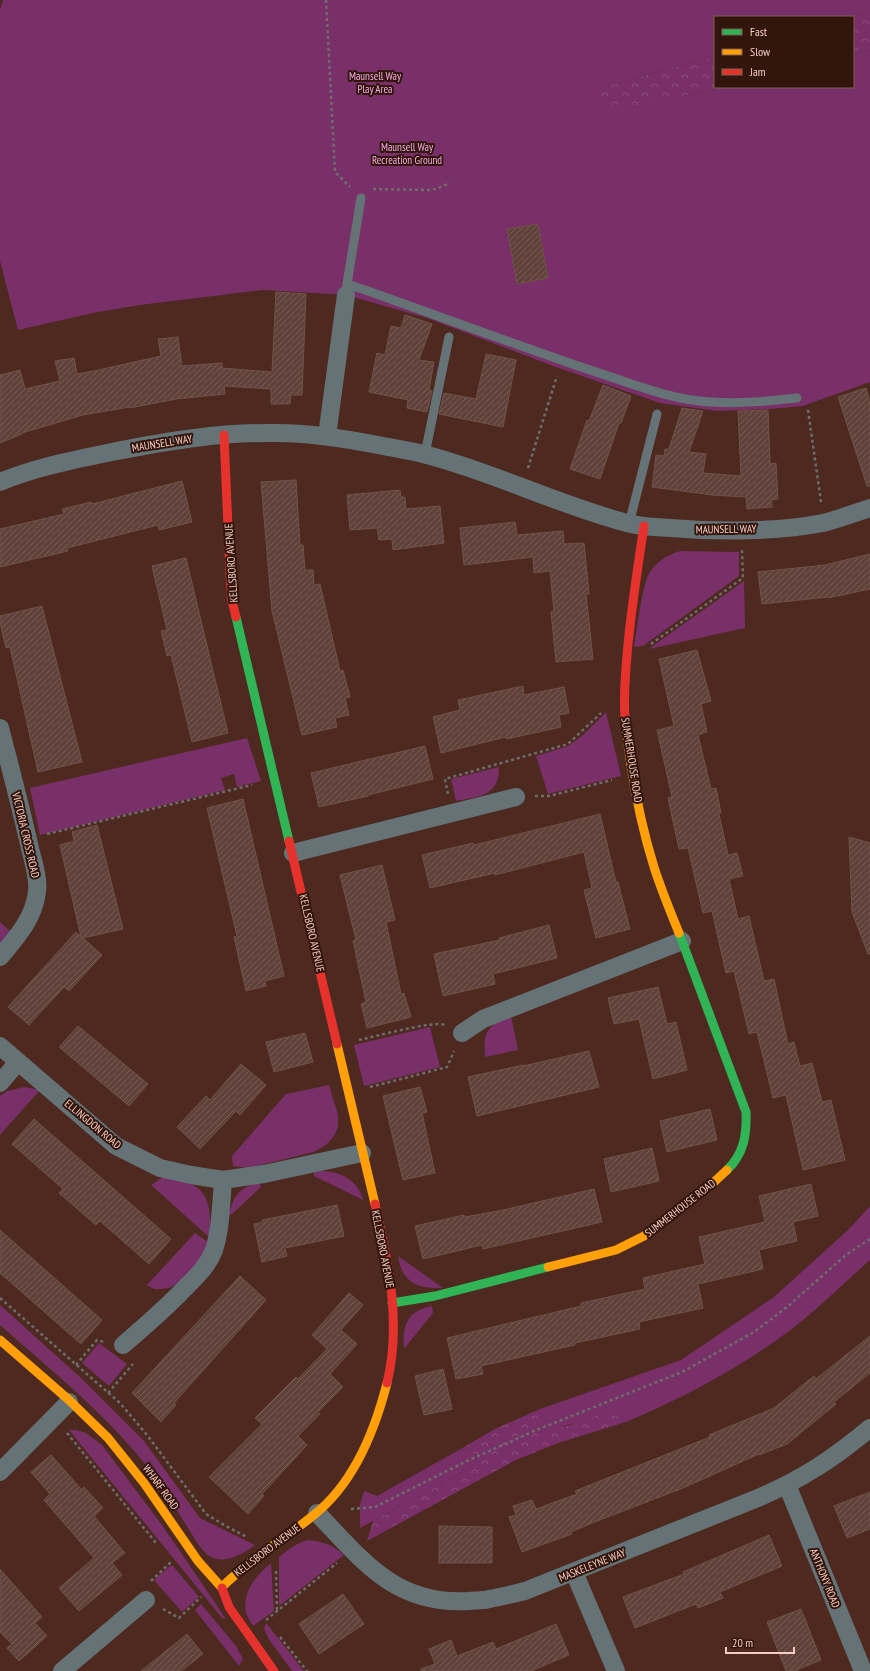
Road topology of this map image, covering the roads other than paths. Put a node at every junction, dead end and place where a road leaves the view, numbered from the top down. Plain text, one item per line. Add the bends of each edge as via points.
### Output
1 (361, 198) dead end
2 (346, 290) junction
3 (449, 337) dead end
4 (797, 398) road end
5 (657, 414) dead end
6 (224, 435) junction
7 (328, 436) junction
8 (425, 454) junction
9 (0, 482) edge
10 (870, 508) edge
11 (636, 525) junction
12 (0, 728) edge
13 (516, 797) road end
14 (293, 853) junction
15 (682, 940) junction
16 (0, 957) edge
17 (462, 1033) road end
18 (0, 1046) edge
19 (18, 1062) junction
20 (0, 1083) edge
21 (362, 1153) junction
22 (222, 1180) junction
23 (392, 1303) junction
24 (0, 1340) edge
25 (123, 1345) road end
26 (69, 1402) junction
27 (870, 1428) edge
28 (0, 1472) edge
29 (787, 1485) junction
30 (317, 1513) junction
31 (574, 1572) junction
32 (222, 1587) junction
33 (146, 1600) road end
34 (62, 1671) edge
35 (274, 1671) edge
36 (616, 1671) edge
37 (863, 1671) edge

1 - 2 lane
2 - 4 lane via 368,290 562,360 654,391 683,398 712,402
2 - 7 street
3 - 8 lane
5 - 11 lane
6 - 7 street, MAUNSELL WAY via 278,433
6 - 9 street, MAUNSELL WAY via 150,444 63,462
6 - 14 street, KELLSBORO AVENUE via 231,595
7 - 8 street, MAUNSELL WAY
8 - 11 street, MAUNSELL WAY via 480,470 563,503
10 - 11 street, MAUNSELL WAY via 824,522 738,530 697,530
11 - 15 street, SUMMERHOUSE ROAD via 634,587 624,700 625,728 632,774 654,868
12 - 16 street, VICTORIA CROSS ROAD via 28,839 37,892 24,928
13 - 14 street
14 - 21 street, KELLSBORO AVENUE
15 - 17 street via 482,1019
15 - 23 street, SUMMERHOUSE ROAD via 746,1112 742,1148 730,1166 714,1182 644,1236 616,1250 436,1296
18 - 19 street, ELLINGDON ROAD
19 - 20 street
19 - 22 street, ELLINGDON ROAD via 116,1146 160,1168
21 - 22 street, ELLINGDON ROAD via 264,1174
21 - 23 street, KELLSBORO AVENUE via 386,1256
22 - 25 street via 217,1236 209,1261 160,1314
23 - 30 street, KELLSBORO AVENUE via 390,1371 376,1421 347,1478
24 - 26 street, WHARF ROAD
26 - 28 street
26 - 32 street, WHARF ROAD via 108,1438 150,1491 206,1572
27 - 29 street, MASKELEYNE WAY via 826,1463
29 - 31 street, MASKELEYNE WAY
29 - 37 street, ANTHONY ROAD
30 - 31 street, MASKELEYNE WAY via 377,1573 396,1586 427,1598 453,1602 488,1600 525,1591
30 - 32 street, KELLSBORO AVENUE via 234,1575
31 - 36 street
32 - 35 street, WHARF ROAD via 229,1607
33 - 34 street

